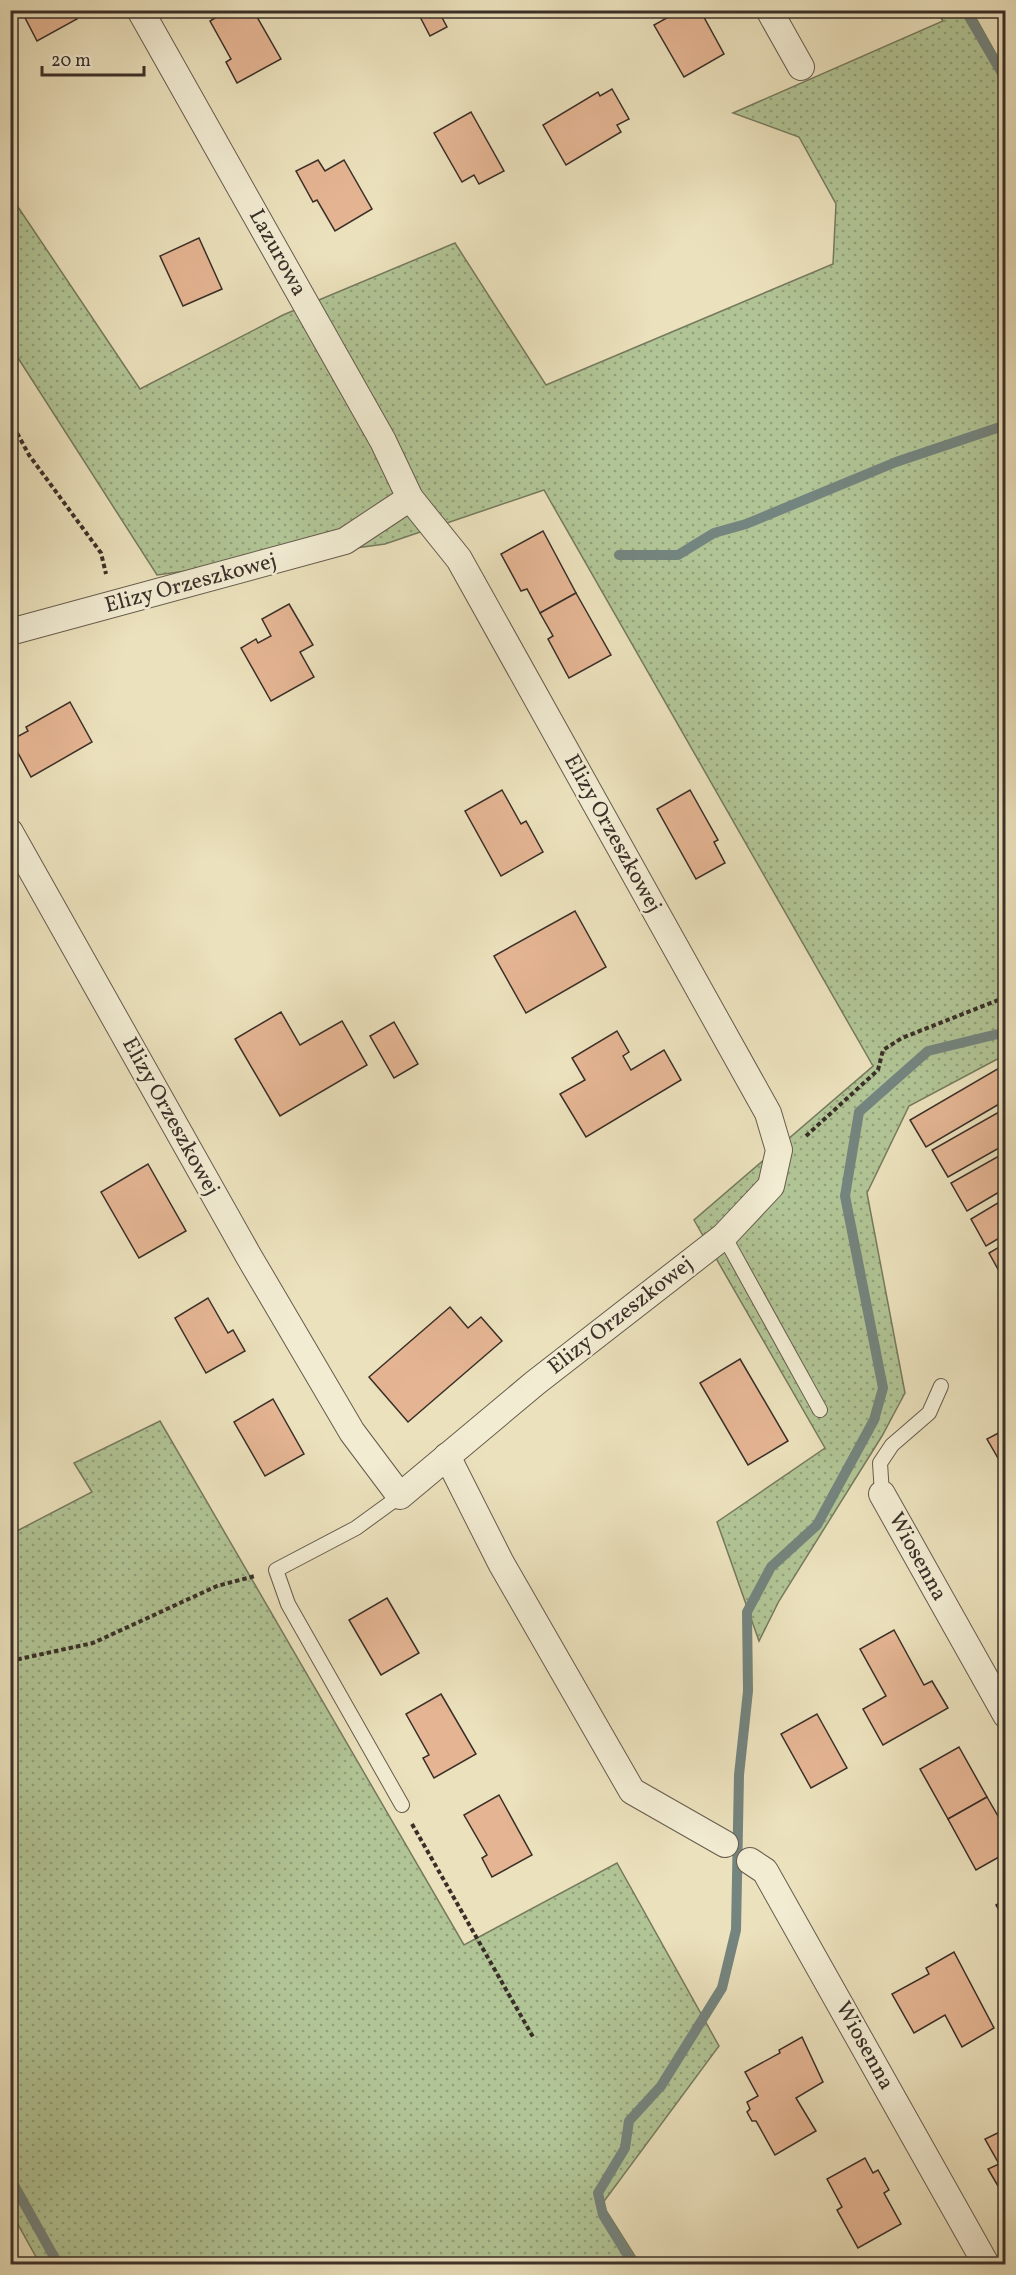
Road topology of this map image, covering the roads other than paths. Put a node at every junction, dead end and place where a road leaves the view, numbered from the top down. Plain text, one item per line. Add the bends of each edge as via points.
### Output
1 (140, 10) edge
2 (769, 10) edge
3 (801, 67) dead end
4 (410, 498) junction
5 (10, 632) edge
6 (10, 832) edge
7 (724, 1236) junction
8 (941, 1386) dead end
9 (820, 1410) dead end
10 (447, 1456) junction
11 (882, 1494) joint
12 (400, 1496) junction
13 (1005, 1715) edge
14 (402, 1805) road end
15 (986, 2265) edge

1 - 4 street, Lazurowa via 383,441
2 - 3 street
4 - 5 street, Elizy Orzeszkowej via 345,542
4 - 7 street, Elizy Orzeszkowej via 459,559 768,1113 779,1150 771,1186
6 - 12 street, Elizy Orzeszkowej via 248,1255 352,1432
7 - 9 lane
7 - 10 street, Elizy Orzeszkowej via 534,1383
8 - 11 lane via 929,1413 892,1445 880,1463
10 - 12 street, Elizy Orzeszkowej
10 - 15 street, Wiosenna via 501,1563 632,1791 765,1871
11 - 13 street, Wiosenna
12 - 14 lane via 356,1528 276,1570 288,1604

